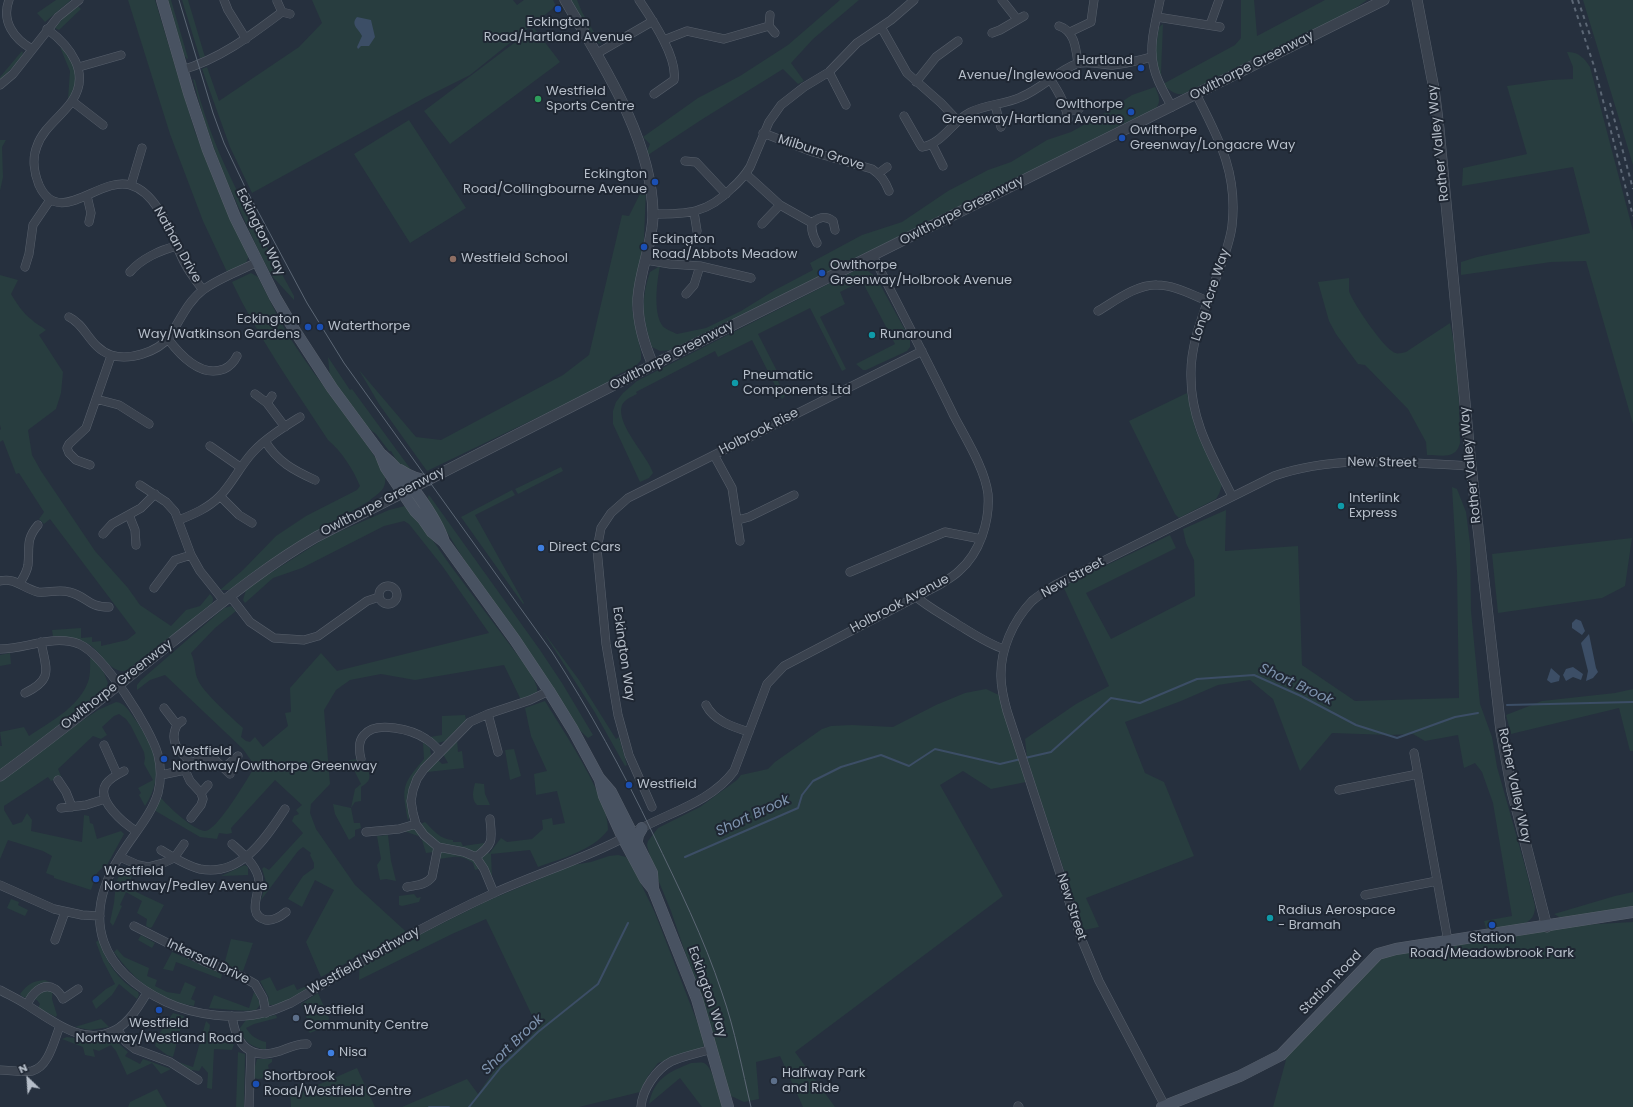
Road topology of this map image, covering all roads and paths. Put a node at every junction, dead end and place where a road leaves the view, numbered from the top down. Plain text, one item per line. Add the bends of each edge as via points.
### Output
1 (9, 0) edge
2 (79, 0) edge
3 (162, 0) edge
4 (224, 0) edge
5 (564, 0) edge
6 (639, 0) edge
7 (914, 0) edge
8 (1002, 0) edge
9 (1094, 0) edge
10 (1160, 0) edge
11 (1219, 0) edge
12 (1384, 0) edge
13 (1416, 0) edge
14 (277, 1) dead end
15 (3, 9) edge
16 (282, 12) junction
17 (290, 14) dead end
18 (770, 15) dead end
19 (1157, 17) junction
20 (652, 21) junction
21 (1210, 25) junction
22 (769, 26) junction
23 (1059, 26) dead end
24 (881, 27) junction
25 (1220, 27) dead end
26 (47, 30) junction
27 (1070, 32) junction
28 (775, 33) dead end
29 (992, 33) dead end
30 (246, 39) junction
31 (664, 40) junction
32 (958, 41) dead end
33 (948, 48) junction
34 (32, 49) junction
35 (596, 54) junction
36 (953, 55) dead end
37 (121, 56) dead end
38 (1152, 57) junction
39 (1078, 64) junction
40 (79, 67) junction
41 (182, 70) junction
42 (829, 72) junction
43 (1050, 79) junction
44 (916, 82) junction
45 (0, 85) edge
46 (654, 94) dead end
47 (1196, 94) junction
48 (72, 101) junction
49 (846, 105) dead end
50 (995, 105) junction
51 (1172, 107) junction
52 (1079, 109) dead end
53 (904, 116) dead end
54 (958, 121) junction
55 (103, 125) dead end
56 (1001, 127) dead end
57 (763, 133) junction
58 (932, 144) junction
59 (142, 148) dead end
60 (685, 161) dead end
61 (943, 166) dead end
62 (887, 167) dead end
63 (879, 173) junction
64 (746, 174) junction
65 (131, 185) junction
66 (889, 191) dead end
67 (726, 194) junction
68 (87, 196) junction
69 (50, 200) junction
70 (780, 205) junction
71 (694, 212) junction
72 (653, 214) junction
73 (89, 222) dead end
74 (812, 223) junction
75 (762, 224) dead end
76 (835, 230) dead end
77 (697, 232) dead end
78 (817, 243) dead end
79 (177, 246) junction
80 (873, 256) junction
81 (646, 260) junction
82 (257, 262) junction
83 (700, 266) junction
84 (25, 267) dead end
85 (130, 272) dead end
86 (751, 278) dead end
87 (203, 290) junction
88 (686, 294) dead end
89 (1208, 300) junction
90 (1098, 311) dead end
91 (69, 317) dead end
92 (168, 339) junction
93 (922, 350) junction
94 (111, 356) junction
95 (237, 356) dead end
96 (653, 366) junction
97 (255, 394) dead end
98 (96, 399) junction
99 (300, 417) dead end
100 (149, 424) dead end
101 (285, 427) junction
102 (265, 441) junction
103 (210, 446) dead end
104 (380, 453) junction
105 (714, 455) junction
106 (90, 465) dead end
107 (1471, 466) junction
108 (240, 467) junction
109 (396, 468) junction
110 (315, 480) dead end
111 (140, 485) dead end
112 (416, 488) junction
113 (155, 494) junction
114 (794, 494) dead end
115 (220, 496) junction
116 (1232, 496) junction
117 (619, 504) joint
118 (129, 515) junction
119 (179, 520) junction
120 (738, 520) junction
121 (252, 523) dead end
122 (38, 525) dead end
123 (103, 534) dead end
124 (981, 539) junction
125 (740, 540) dead end
126 (444, 542) junction
127 (136, 545) dead end
128 (191, 555) junction
129 (850, 572) dead end
130 (0, 581) edge
131 (20, 583) junction
132 (154, 588) dead end
133 (915, 596) junction
134 (379, 597) dead end
135 (227, 599) junction
136 (109, 607) dead end
137 (41, 642) junction
138 (1004, 649) junction
139 (0, 650) edge
140 (118, 685) junction
141 (549, 690) junction
142 (25, 693) dead end
143 (706, 705) dead end
144 (164, 708) dead end
145 (488, 714) junction
146 (749, 732) junction
147 (104, 745) dead end
148 (440, 752) junction
149 (498, 752) dead end
150 (1414, 754) dead end
151 (238, 756) dead end
152 (360, 759) dead end
153 (193, 764) junction
154 (185, 770) junction
155 (1418, 774) junction
156 (161, 775) junction
157 (0, 776) edge
158 (599, 778) junction
159 (58, 780) dead end
160 (208, 785) dead end
161 (1339, 790) dead end
162 (201, 793) junction
163 (105, 800) junction
164 (72, 807) junction
165 (652, 807) dead end
166 (61, 808) dead end
167 (285, 808) dead end
168 (623, 814) junction
169 (191, 818) dead end
170 (490, 819) dead end
171 (416, 824) junction
172 (136, 832) junction
173 (366, 832) dead end
174 (637, 833) junction
175 (184, 844) dead end
176 (232, 844) dead end
177 (438, 847) junction
178 (161, 850) dead end
179 (120, 857) junction
180 (174, 858) junction
181 (246, 858) junction
182 (476, 858) junction
183 (1437, 881) junction
184 (0, 885) edge
185 (407, 887) dead end
186 (653, 889) junction
187 (494, 893) junction
188 (1365, 895) dead end
189 (65, 912) junction
190 (286, 912) dead end
191 (1633, 912) edge
192 (100, 916) junction
193 (134, 926) dead end
194 (1547, 927) junction
195 (58, 937) dead end
196 (1448, 941) junction
197 (78, 989) dead end
198 (0, 990) edge
199 (147, 993) junction
200 (27, 1005) junction
201 (266, 1013) junction
202 (232, 1016) junction
203 (60, 1026) junction
204 (117, 1029) junction
205 (307, 1044) dead end
206 (712, 1049) junction
207 (251, 1052) junction
208 (0, 1070) edge
209 (198, 1080) dead end
210 (1164, 1106) edge
211 (249, 1107) edge
212 (641, 1107) edge
213 (728, 1107) edge

1 - 15 street
2 - 26 street
3 - 41 main road, Eckington Way
4 - 30 street
5 - 35 street
6 - 20 street
7 - 24 street
8 - 29 street via 1020,17
9 - 27 street via 1092,22
10 - 19 street
11 - 21 street
12 - 47 street, Owlthorpe Greenway
13 - 107 street, Rother Valley Way via 1434,89 1439,129
14 - 16 street
15 - 34 street via 14,34 20,42
16 - 17 street
16 - 30 street
18 - 22 street
19 - 21 street
19 - 38 street
20 - 31 street
20 - 35 street
21 - 25 street
22 - 28 street
22 - 31 street via 724,38 687,31
23 - 27 street
24 - 42 street via 857,43
24 - 44 street via 900,62
26 - 34 street
26 - 40 street via 69,50
27 - 39 street
30 - 41 street via 203,64
31 - 46 street via 674,77
32 - 33 street
33 - 36 street
33 - 44 street via 936,57
34 - 45 street via 13,74
35 - 72 street via 633,126 648,175
37 - 40 street
38 - 39 street via 1121,64
38 - 51 street via 1157,78
39 - 43 street
40 - 48 street via 79,84
41 - 82 main road, Eckington Way via 208,150 235,217
42 - 49 street
42 - 57 street via 781,105
43 - 50 street via 1029,94
43 - 52 street via 1060,94 1068,115
44 - 54 street
47 - 51 street, Owlthorpe Greenway
47 - 89 street, Long Acre Way via 1223,149 1232,194 1231,232
48 - 55 street
48 - 69 street via 36,147 36,175
50 - 54 street via 975,110
50 - 56 street
51 - 80 street, Owlthorpe Greenway
53 - 58 street via 922,147
54 - 58 street
57 - 63 street, Milburn Grove
57 - 64 street
58 - 61 street
59 - 65 street
60 - 67 street via 696,162
62 - 63 street, Milburn Grove
63 - 66 street, Milburn Grove
64 - 67 street
64 - 70 street
65 - 68 street via 112,185
65 - 79 street, Nathan Drive via 140,189 155,205
67 - 71 street via 711,206
68 - 69 street via 62,203
68 - 73 street via 91,213
69 - 84 street via 33,225
70 - 74 street
70 - 75 street
71 - 72 street
71 - 77 street
72 - 81 street
74 - 76 street via 824,216 835,225
74 - 78 street via 812,233
79 - 85 street via 152,256
79 - 87 street, Nathan Drive via 185,264
80 - 93 street, Holbrook Avenue
80 - 96 street, Owlthorpe Greenway
81 - 83 street
81 - 96 street via 638,309 642,336
82 - 87 street
82 - 104 main road, Eckington Way via 303,344
83 - 86 street
83 - 88 street via 694,285
87 - 92 street via 192,300
89 - 90 street via 1180,290 1156,285 1146,286
89 - 116 street, Long Acre Way via 1193,350 1192,398 1196,419
91 - 94 street via 74,319 98,348
92 - 94 street via 139,356
92 - 95 street via 184,356 204,370 222,370 234,362
93 - 105 street, Holbrook Rise
93 - 124 street, Holbrook Avenue via 972,450 985,482 988,507
94 - 98 street
96 - 112 street, Owlthorpe Greenway
97 - 101 street via 269,400
98 - 100 street via 119,405
98 - 106 street via 86,428 67,448 76,460
99 - 101 street
101 - 102 street
102 - 108 street
102 - 110 street via 281,462 301,477
103 - 108 street via 219,457
104 - 109 main road, Eckington Way
104 - 112 main road, Eckington Way via 386,468
105 - 117 street, Holbrook Rise via 634,494
105 - 120 street via 732,488
107 - 116 street, New Street via 1326,463 1274,476
107 - 194 street, Rother Valley Way via 1493,668 1506,760
108 - 115 street
109 - 112 main road, Eckington Way
109 - 112 main road via 412,477
111 - 113 street
112 - 126 main road, Eckington Way via 439,528
112 - 126 main road, Eckington Way via 415,511
112 - 135 street, Owlthorpe Greenway via 294,549
113 - 118 street via 141,508
113 - 119 street via 166,502
114 - 120 street
115 - 119 street via 198,512
115 - 121 street via 238,518
116 - 138 street, New Street via 1042,593 1032,601 1016,622
117 - 165 street, Eckington Way via 601,528 598,538 603,622 621,728 629,755
118 - 123 street via 112,524
118 - 127 street via 135,530
119 - 128 street
120 - 125 street
122 - 131 street via 29,540 28,566
124 - 129 street via 945,532
124 - 133 street, Holbrook Avenue via 959,571 939,585
126 - 141 main road, Eckington Way
128 - 132 street via 176,560
128 - 135 street via 200,571
130 - 131 street via 11,580
131 - 136 street via 36,591 77,594 93,606
133 - 138 street via 925,605
133 - 146 street, Holbrook Avenue via 784,666 767,684
134 - 135 street via 367,601 318,636 304,640 274,638 250,622
135 - 140 street, Owlthorpe Greenway
137 - 139 street, Westfield Northway
137 - 140 street, Westfield Northway via 79,644 98,658
137 - 142 street via 45,678 38,686
138 - 210 street, New Street via 1001,677 1007,711 1081,938 1100,981
140 - 156 street, Westfield Northway via 148,729 158,756
140 - 157 street, Owlthorpe Greenway
141 - 145 street via 530,700
141 - 158 main road, Eckington Way
143 - 146 street via 710,713 722,721
144 - 153 street via 179,723 173,738 175,744
145 - 148 street via 470,722
145 - 149 street
146 - 174 street, Holbrook Avenue via 734,771 718,789
147 - 163 street via 121,773 105,785
148 - 152 street via 417,734 378,727 361,738
148 - 171 street via 420,774 413,790 411,802
150 - 155 street
151 - 153 street via 227,771 208,757
153 - 154 street
154 - 156 street
154 - 162 street
155 - 161 street
155 - 183 street
156 - 172 street, Westfield Northway via 157,795
158 - 168 main road, Eckington Way via 611,792
158 - 174 main road, Eckington Way via 604,796
159 - 164 street
160 - 162 street
162 - 169 street via 203,802
163 - 164 street
163 - 172 street via 123,822
164 - 166 street
167 - 181 street via 270,831
168 - 174 main road, Eckington Way
168 - 174 main road via 634,820
170 - 182 street via 491,842
171 - 173 street via 399,829
171 - 177 street
172 - 179 street, Westfield Northway
174 - 186 main road, Eckington Way via 652,873
174 - 186 main road, Eckington Way via 633,858
174 - 187 street, Westfield Northway
175 - 180 street
176 - 181 street
177 - 182 street via 464,852
177 - 185 street via 429,881
178 - 180 street
179 - 180 street via 148,867
179 - 192 street, Westfield Northway via 106,885
180 - 181 street via 210,870 223,869
181 - 190 street via 259,878 256,911 266,920 273,920
182 - 187 street via 484,869
183 - 188 street
183 - 196 street
184 - 189 street
186 - 206 main road, Eckington Way via 697,999
187 - 201 street, Westfield Northway via 433,922 291,1003
189 - 192 street
189 - 195 street
191 - 194 main road, Station Road
192 - 199 street, Westfield Northway via 101,935 113,960 127,978
193 - 201 street, Inkersall Drive via 255,984 263,998
194 - 196 main road, Station Road
196 - 210 main road, Station Road via 1378,954 1281,1055 1240,1076
197 - 200 street via 60,1001 56,989 50,986 41,988 32,995
198 - 200 street
199 - 202 street, Westfield Northway via 177,1007 210,1015
199 - 204 street via 131,1016
200 - 203 street
201 - 202 street, Westfield Northway
202 - 207 street via 238,1039
203 - 204 street via 90,1036 102,1036
203 - 208 street via 46,1060 38,1068 28,1071
204 - 209 street via 126,1042 135,1049 170,1062
205 - 207 street via 298,1044 274,1053
206 - 212 street via 671,1062 656,1074 642,1099
206 - 213 main road, Eckington Way
207 - 211 street

